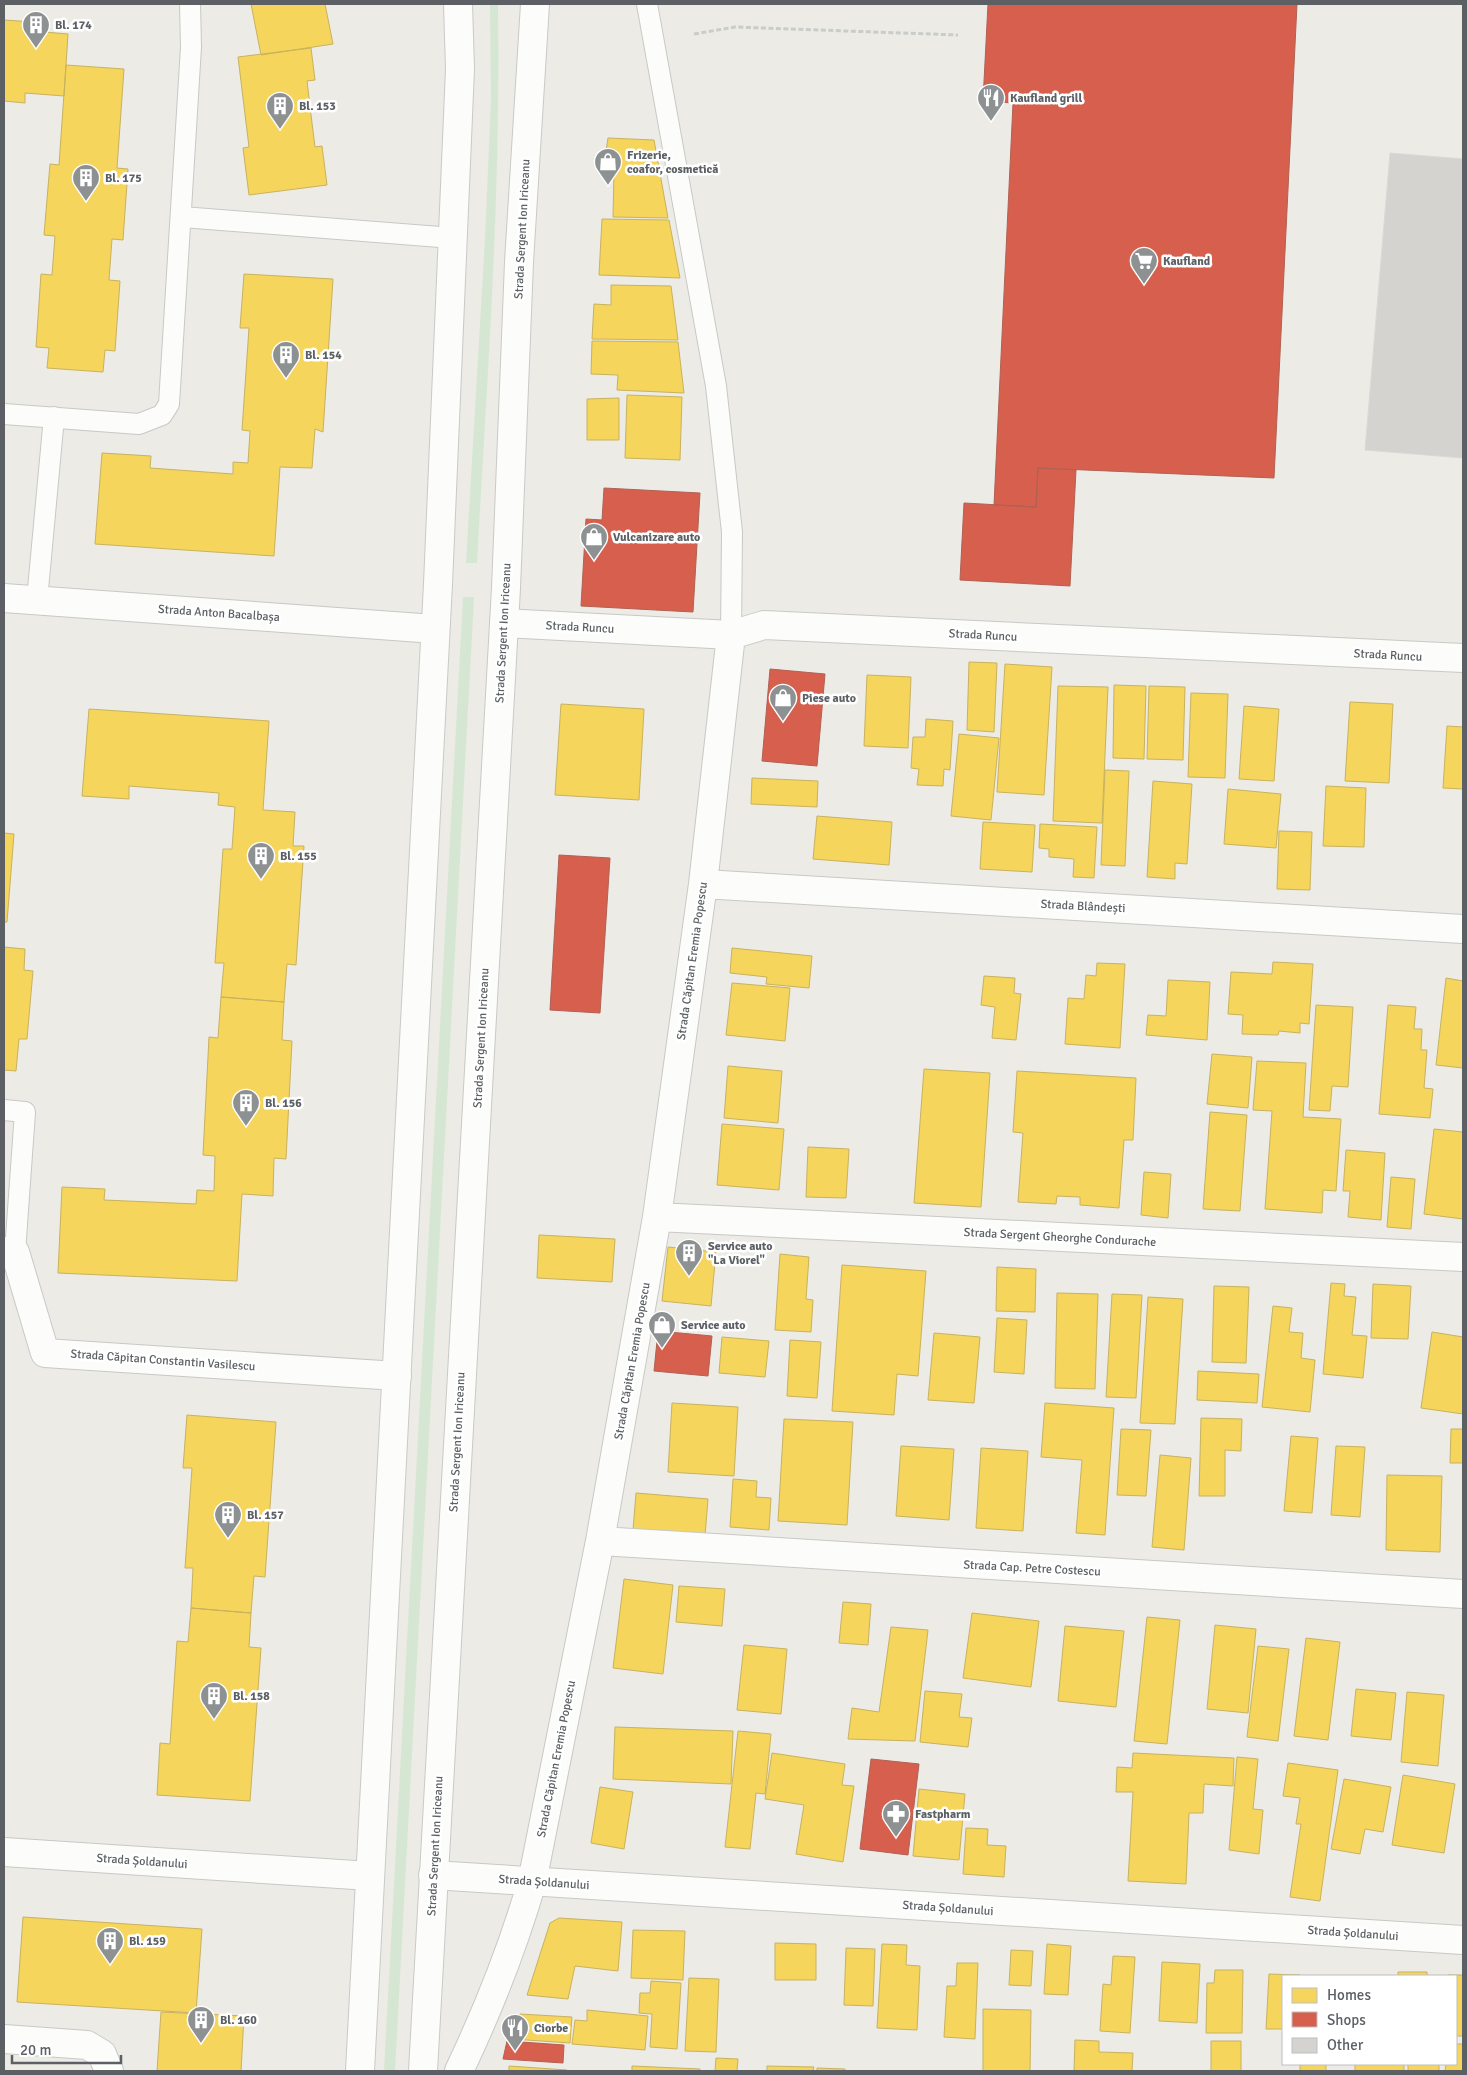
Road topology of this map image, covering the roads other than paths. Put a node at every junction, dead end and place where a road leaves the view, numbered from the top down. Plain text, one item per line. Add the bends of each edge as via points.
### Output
1 (190, 4) edge
2 (458, 4) edge
3 (535, 4) edge
4 (647, 4) edge
5 (182, 217) junction
6 (453, 238) junction
7 (4, 414) edge
8 (54, 417) junction
9 (4, 598) edge
10 (37, 600) junction
11 (504, 623) junction
12 (435, 629) junction
13 (731, 635) junction
14 (1463, 658) edge
15 (703, 884) junction
16 (1463, 929) edge
17 (4, 1110) edge
18 (657, 1217) junction
19 (9, 1251) edge
20 (1463, 1257) edge
21 (398, 1376) junction
22 (600, 1542) junction
23 (1463, 1594) edge
24 (4, 1852) edge
25 (433, 1875) junction
26 (370, 1876) junction
27 (532, 1882) junction
28 (1463, 1940) edge
29 (4, 2039) edge
30 (108, 2071) edge
31 (360, 2071) edge
32 (423, 2071) edge
33 (459, 2071) edge

1 - 5 lane via 191,47
2 - 6 street via 460,69
3 - 11 street, Strada Sergent Ion Iriceanu via 519,272
4 - 13 lane via 716,386 732,532
5 - 6 lane
5 - 8 lane via 170,404 162,415 139,424
6 - 12 street
7 - 8 lane
8 - 10 lane
9 - 10 street, Strada Anton Bacalbașa
10 - 12 street, Strada Anton Bacalbașa
11 - 13 street, Strada Runcu
11 - 25 street, Strada Sergent Ion Iriceanu
12 - 21 street
13 - 14 street, Strada Runcu via 764,625
13 - 15 street, Strada Căpitan Eremia Popescu
15 - 16 street, Strada Blândești
15 - 18 street, Strada Căpitan Eremia Popescu
17 - 19 lane via 25,1112
18 - 20 street, Strada Sergent Gheorghe Condurache
18 - 22 street, Strada Căpitan Eremia Popescu
19 - 21 street, Strada Căpitan Constantin Vasilescu via 45,1353
21 - 26 street
22 - 23 street, Strada Cap. Petre Costescu
22 - 27 street, Strada Căpitan Eremia Popescu
24 - 26 street, Strada Șoldanului
25 - 27 street, Strada Șoldanului
25 - 32 street, Strada Sergent Ion Iriceanu
26 - 31 street
27 - 28 street, Strada Șoldanului
27 - 33 street, Strada Căpitan Eremia Popescu via 493,1995
29 - 30 street via 87,2045 102,2054

